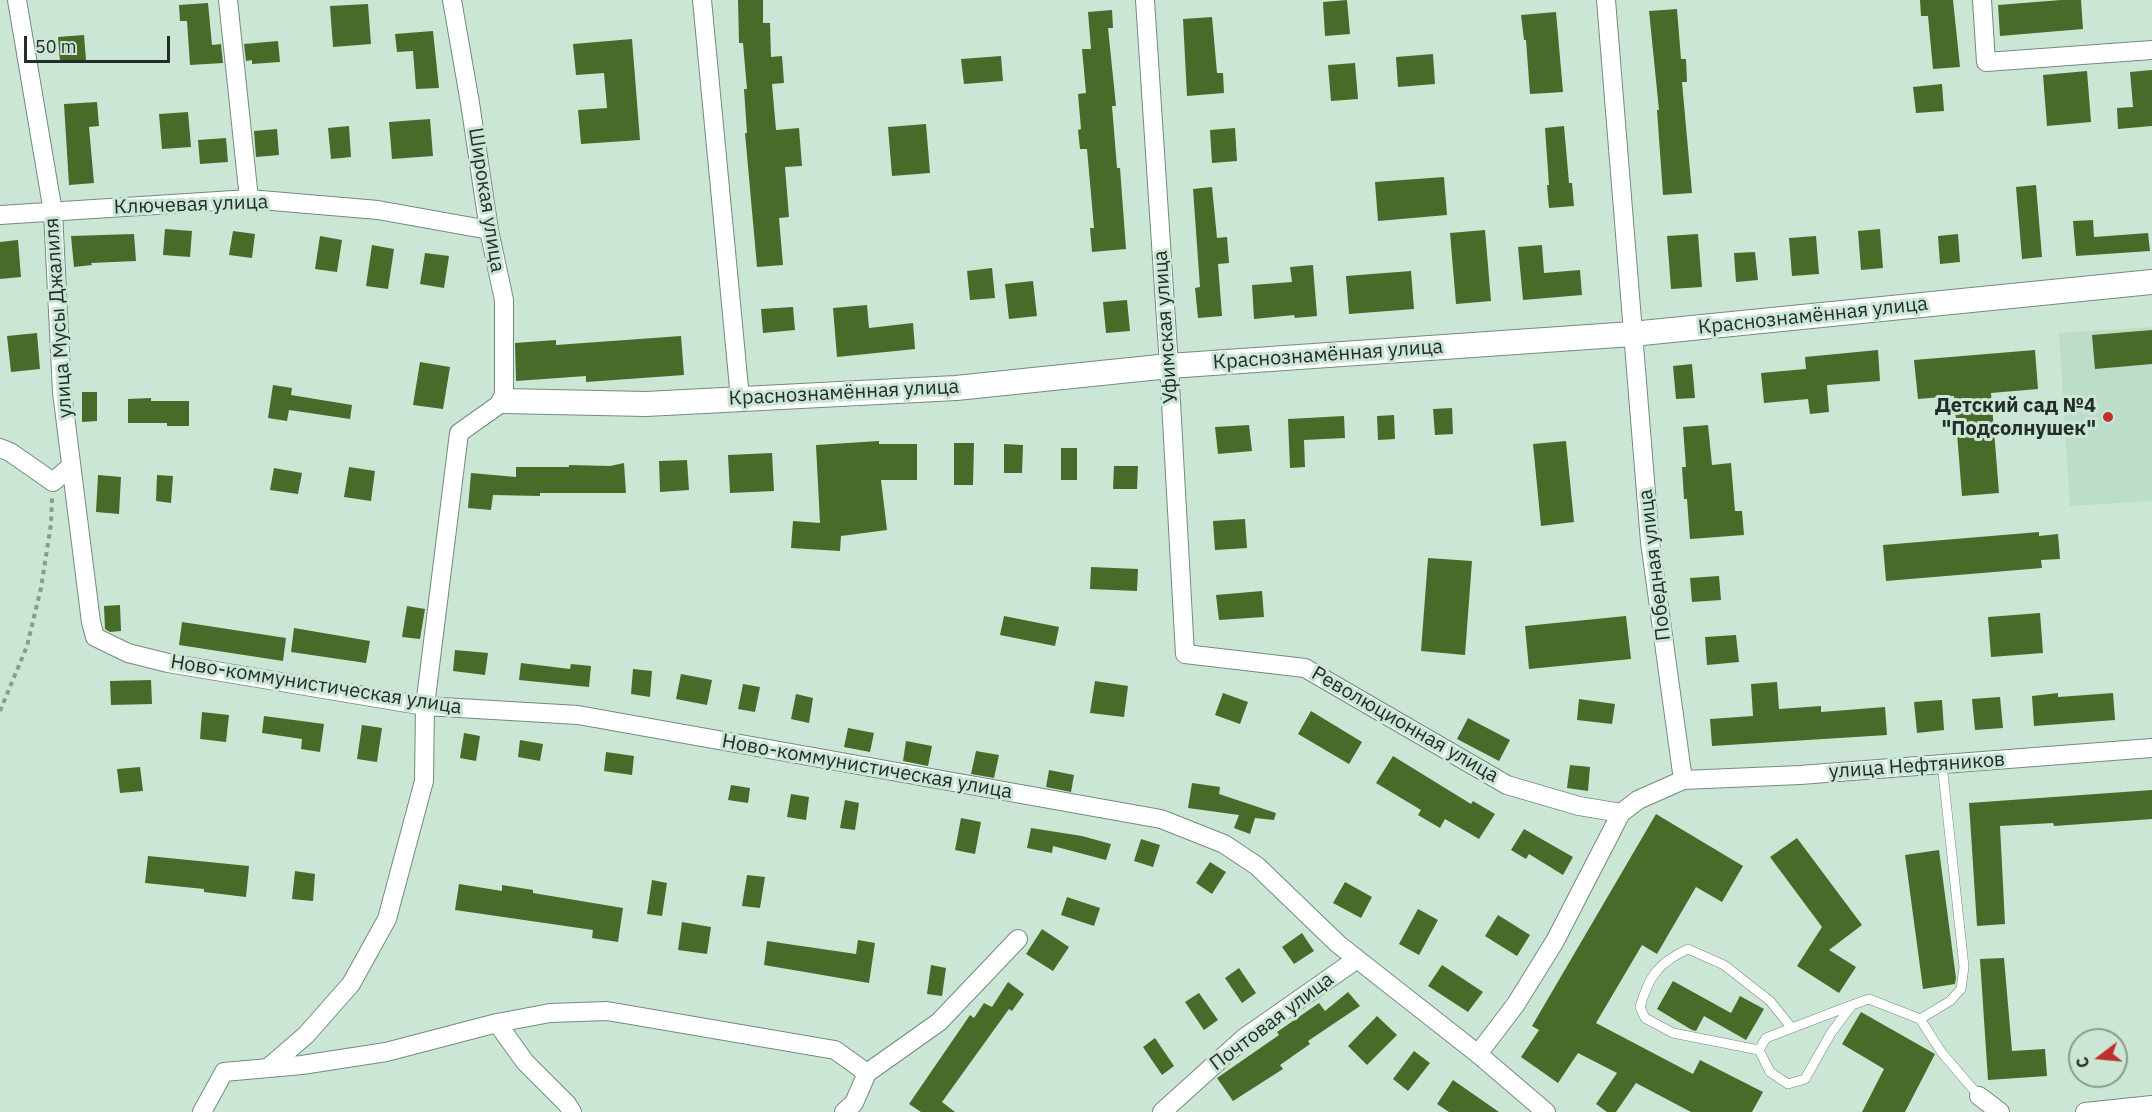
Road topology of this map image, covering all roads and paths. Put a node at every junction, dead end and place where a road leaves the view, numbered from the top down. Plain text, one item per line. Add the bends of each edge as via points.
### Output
1 (17, 0) edge
2 (228, 0) edge
3 (452, 0) edge
4 (702, 0) edge
5 (1145, 0) edge
6 (1606, 0) edge
7 (1982, 0) edge
8 (2152, 50) edge
9 (249, 199) junction
10 (53, 212) junction
11 (0, 215) edge
12 (489, 230) junction
13 (2152, 282) edge
14 (1632, 334) junction
15 (1169, 366) junction
16 (740, 398) junction
17 (504, 401) junction
18 (0, 448) edge
19 (71, 466) junction
20 (53, 482) junction
21 (95, 637) joint
22 (1185, 654) joint
23 (425, 706) junction
24 (0, 711) edge
25 (2152, 748) edge
26 (1942, 764) junction
27 (1683, 780) junction
28 (1621, 813) junction
29 (1018, 939) dead end
30 (1357, 958) junction
31 (1852, 1005) junction
32 (1920, 1020) junction
33 (497, 1023) junction
34 (1791, 1027) junction
35 (1759, 1050) junction
36 (1478, 1054) junction
37 (270, 1066) junction
38 (867, 1073) junction
39 (1979, 1096) joint
40 (2152, 1105) edge
41 (202, 1112) edge
42 (572, 1112) edge
43 (844, 1112) edge
44 (1162, 1112) edge
45 (1546, 1112) edge
46 (2000, 1112) edge
47 (2085, 1112) edge

1 - 10 street, улица Мусы Джалиля
2 - 9 street
3 - 12 street, Широкая улица
4 - 16 street
5 - 15 street, Уфимская улица
6 - 14 street, Победная улица
7 - 8 street via 1986,62
9 - 10 street, Ключевая улица
9 - 12 street, Ключевая улица via 378,210
10 - 11 street, Ключевая улица
10 - 19 street, улица Мусы Джалиля via 62,392
12 - 17 street, Широкая улица via 504,300
13 - 14 street, Краснознамённая улица
14 - 15 street, Краснознамённая улица
14 - 27 street, Победная улица via 1650,542
15 - 16 street, Краснознамённая улица via 956,387
15 - 22 street, Уфимская улица
16 - 17 street, Краснознамённая улица via 646,404
17 - 23 street via 459,432
18 - 20 street
19 - 20 street
19 - 21 street, улица Мусы Джалиля
20 - 24 path via 51,524 36,611 27,646
21 - 23 street, Ново-коммунистическая улица via 128,653 168,663
22 - 28 street, Революционная улица via 1305,668 1507,785 1579,806
23 - 30 street, Ново-коммунистическая улица via 578,715 1161,819 1224,844 1257,866
23 - 37 street via 424,781 387,919 351,984 306,1035
25 - 26 street, улица Нефтяников
26 - 27 street, улица Нефтяников
26 - 32 lane via 1964,967 1961,989
27 - 28 street via 1638,800
28 - 36 street via 1555,941 1516,1004
29 - 38 street via 939,1022
30 - 36 street, Ново-коммунистическая улица
30 - 44 street, Почтовая улица via 1244,1038
31 - 32 lane via 1869,999
31 - 34 lane
31 - 35 lane via 1830,1033 1805,1079 1788,1084 1770,1072
32 - 39 lane
33 - 37 street via 386,1052
33 - 38 street via 550,1013 607,1011 835,1050
33 - 42 street via 525,1062
34 - 35 lane via 1766,1038
34 - 35 lane via 1770,1001 1724,965 1688,949 1669,958 1655,972 1640,1007 1645,1018 1673,1033
36 - 45 street, Ново-коммунистическая улица
37 - 41 street via 225,1071
38 - 43 street via 854,1103
39 - 46 street
40 - 47 street

